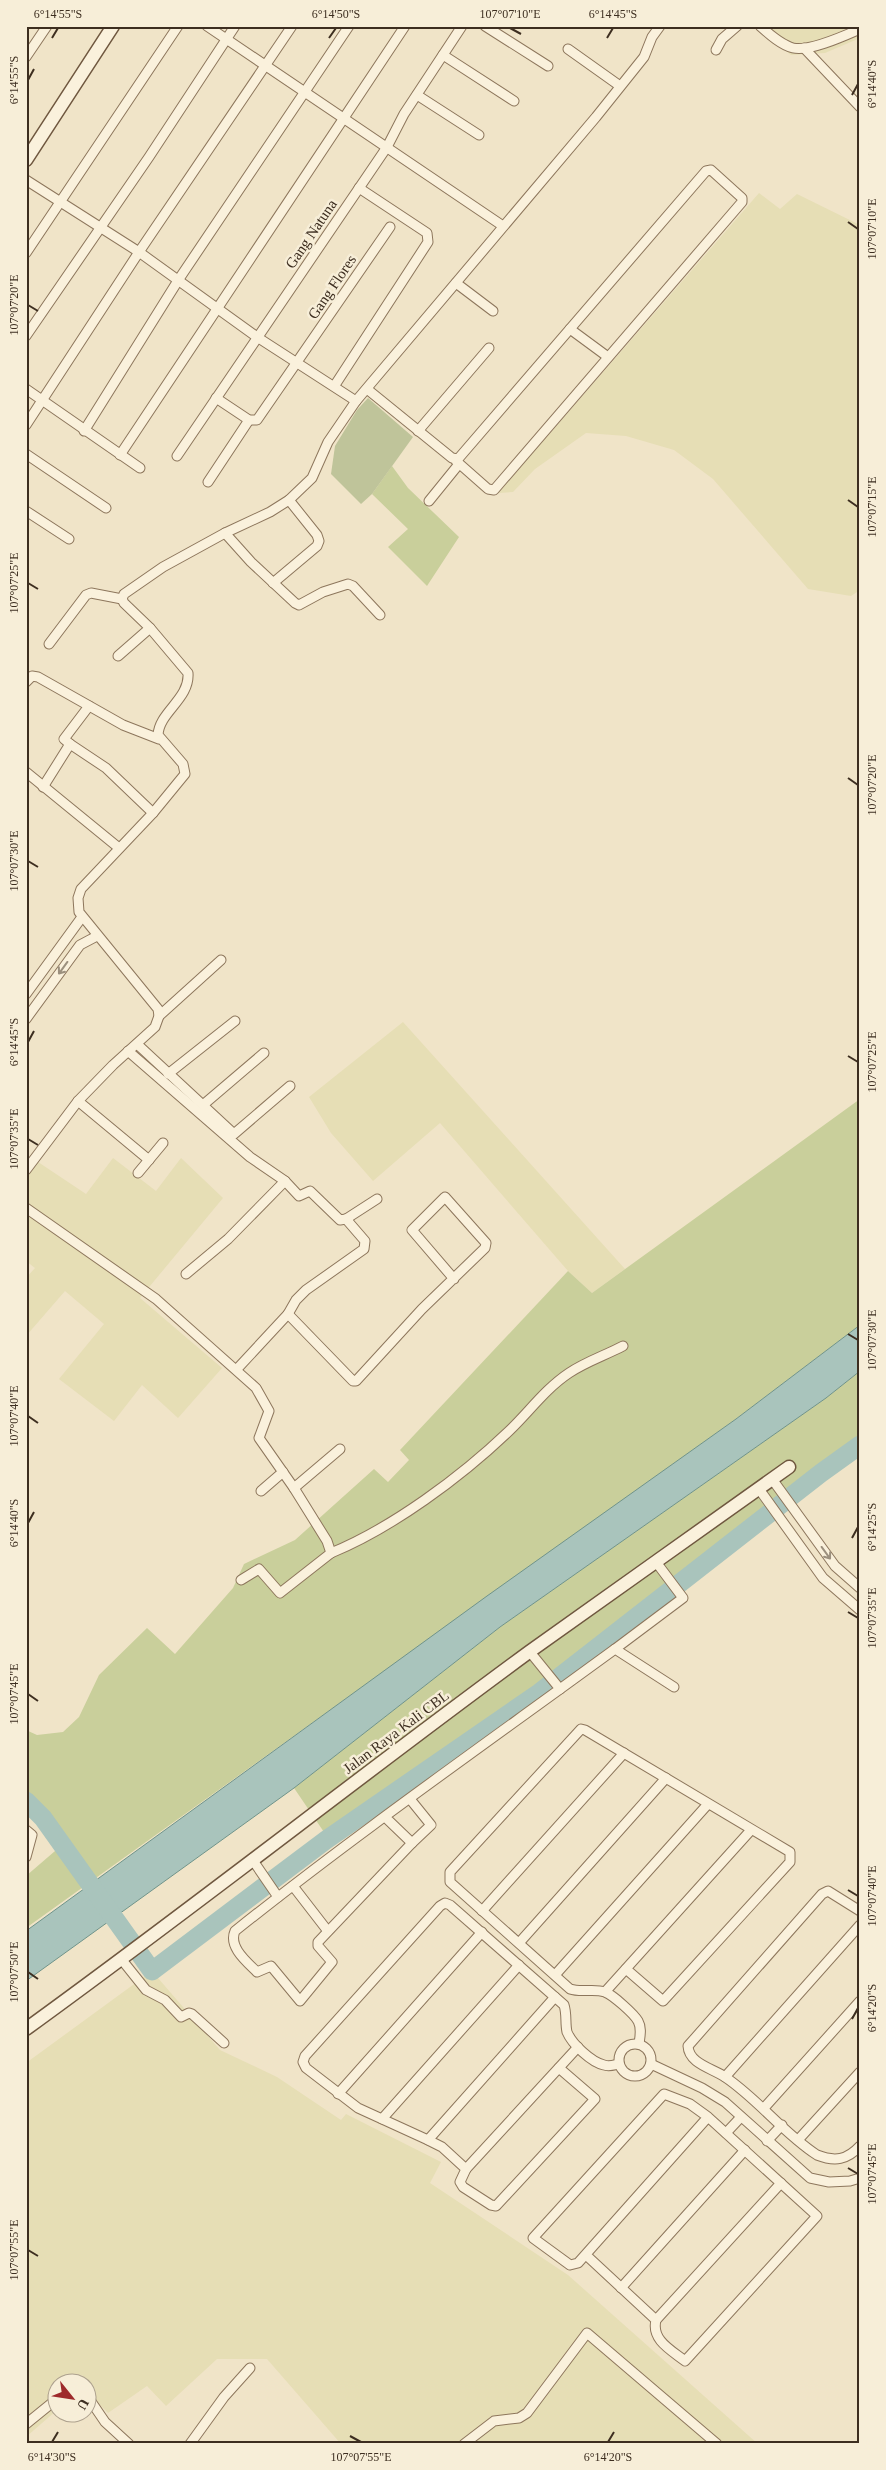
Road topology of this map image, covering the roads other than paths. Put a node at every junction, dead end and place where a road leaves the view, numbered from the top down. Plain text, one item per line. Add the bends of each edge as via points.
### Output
1 (47, 26) edge
2 (113, 26) edge
3 (178, 26) edge
4 (207, 26) edge
5 (235, 26) edge
6 (292, 26) edge
7 (350, 26) edge
8 (405, 26) edge
9 (462, 26) edge
10 (485, 26) edge
11 (660, 26) edge
12 (737, 26) edge
13 (760, 26) edge
14 (860, 29) edge
15 (227, 38) junction
16 (804, 48) junction
17 (568, 49) dead end
18 (716, 50) dead end
19 (443, 55) junction
20 (26, 58) edge
21 (266, 66) junction
22 (548, 66) dead end
23 (620, 86) junction
24 (306, 93) junction
25 (417, 95) junction
26 (514, 101) dead end
27 (860, 107) edge
28 (345, 118) junction
29 (479, 135) dead end
30 (387, 147) junction
31 (26, 160) edge
32 (26, 180) edge
33 (359, 188) junction
34 (61, 202) junction
35 (503, 226) junction
36 (390, 227) dead end
37 (100, 228) junction
38 (139, 252) junction
39 (26, 253) edge
40 (179, 279) junction
41 (456, 282) junction
42 (218, 307) junction
43 (493, 311) dead end
44 (570, 329) junction
45 (26, 336) edge
46 (257, 336) junction
47 (490, 348) dead end
48 (608, 357) junction
49 (297, 363) junction
50 (335, 386) junction
51 (26, 389) edge
52 (366, 389) junction
53 (216, 398) junction
54 (43, 400) junction
55 (356, 401) junction
56 (249, 420) junction
57 (26, 424) edge
58 (84, 431) junction
59 (418, 431) junction
60 (26, 454) edge
61 (120, 455) junction
62 (177, 456) dead end
63 (457, 462) junction
64 (140, 468) dead end
65 (208, 482) dead end
66 (288, 500) junction
67 (429, 501) dead end
68 (106, 508) dead end
69 (26, 511) edge
70 (225, 533) junction
71 (68, 539) dead end
72 (274, 583) junction
73 (122, 599) junction
74 (380, 615) dead end
75 (150, 628) junction
76 (49, 644) dead end
77 (118, 656) dead end
78 (26, 682) edge
79 (89, 706) junction
80 (159, 739) junction
81 (70, 744) junction
82 (26, 772) edge
83 (43, 788) junction
84 (153, 813) junction
85 (119, 848) junction
86 (82, 917) junction
87 (97, 936) junction
88 (221, 960) dead end
89 (26, 994) edge
90 (159, 1016) junction
91 (26, 1019) edge
92 (235, 1021) dead end
93 (137, 1044) junction
94 (128, 1051) junction
95 (264, 1054) dead end
96 (168, 1074) junction
97 (290, 1086) dead end
98 (78, 1101) junction
99 (203, 1105) junction
100 (163, 1143) dead end
101 (150, 1160) junction
102 (26, 1170) edge
103 (138, 1173) dead end
104 (284, 1182) junction
105 (377, 1198) dead end
106 (26, 1208) edge
107 (346, 1219) junction
108 (186, 1274) dead end
109 (454, 1279) junction
110 (288, 1314) junction
111 (623, 1346) dead end
112 (237, 1369) junction
113 (340, 1449) dead end
114 (789, 1467) dead end
115 (283, 1472) junction
116 (772, 1479) junction
117 (294, 1488) junction
118 (759, 1489) junction
119 (261, 1491) dead end
120 (332, 1553) junction
121 (656, 1562) junction
122 (242, 1580) dead end
123 (860, 1588) edge
124 (860, 1610) edge
125 (615, 1649) junction
126 (530, 1652) junction
127 (559, 1687) junction
128 (674, 1687) dead end
129 (624, 1753) junction
130 (666, 1778) junction
131 (410, 1799) junction
132 (708, 1804) junction
133 (385, 1817) junction
134 (26, 1830) edge
135 (752, 1830) junction
136 (412, 1843) junction
137 (26, 1857) edge
138 (252, 1859) junction
139 (293, 1886) junction
140 (277, 1895) junction
141 (482, 1911) junction
142 (860, 1911) edge
143 (860, 1925) edge
144 (327, 1930) junction
145 (482, 1932) junction
146 (518, 1943) junction
147 (126, 1965) junction
148 (519, 1965) junction
149 (626, 1969) junction
150 (555, 1975) junction
151 (605, 1992) junction
152 (555, 1998) junction
153 (860, 2001) edge
154 (26, 2030) edge
155 (224, 2043) dead end
156 (639, 2044) junction
157 (578, 2046) junction
158 (619, 2064) junction
159 (650, 2064) junction
160 (559, 2068) junction
161 (860, 2072) edge
162 (725, 2077) junction
163 (338, 2094) junction
164 (764, 2108) junction
165 (708, 2117) junction
166 (741, 2117) junction
167 (382, 2119) junction
168 (782, 2125) junction
169 (726, 2133) junction
170 (428, 2140) junction
171 (798, 2140) junction
172 (767, 2141) junction
173 (860, 2146) edge
174 (745, 2150) junction
175 (466, 2169) junction
176 (860, 2178) edge
177 (781, 2183) junction
178 (586, 2255) junction
179 (621, 2288) junction
180 (656, 2320) junction
181 (250, 2368) dead end
182 (48, 2406) edge
183 (98, 2411) edge
184 (26, 2424) edge
185 (129, 2444) edge
186 (190, 2444) edge
187 (464, 2444) edge
188 (717, 2444) edge

1 - 20 street
2 - 31 main road
3 - 34 street
4 - 15 street
5 - 15 street
6 - 21 street
7 - 24 street
8 - 28 street
9 - 19 street, Gang Natuna
10 - 22 street
11 - 23 street via 644,57
12 - 18 street via 722,39
13 - 16 street via 786,46
14 - 16 street
15 - 21 street
15 - 37 street
16 - 27 street
17 - 23 street
19 - 25 street, Gang Natuna
19 - 26 street
21 - 24 street
21 - 38 street
23 - 35 street
24 - 28 street
24 - 40 street
25 - 29 street
25 - 30 street, Gang Natuna
28 - 30 street
28 - 42 street
30 - 33 street, Gang Natuna
30 - 35 street
32 - 34 street
33 - 46 street, Gang Natuna
33 - 50 street via 427,233 428,242
34 - 37 street
34 - 39 street
35 - 41 street
36 - 49 street, Gang Flores
37 - 38 street
37 - 45 street
38 - 40 street
38 - 54 street
40 - 42 street
40 - 58 street
41 - 43 street
41 - 52 street
42 - 46 street
42 - 61 street
44 - 48 street
44 - 48 street via 706,171 711,170 743,201
44 - 63 street
46 - 49 street
46 - 53 street, Gang Natuna
47 - 59 street
48 - 63 street via 494,490 488,489
49 - 50 street
49 - 56 street, Gang Flores via 257,420
50 - 55 street
51 - 54 street
52 - 55 street
52 - 59 street
53 - 56 street
53 - 62 street, Gang Natuna
54 - 57 street
54 - 58 street
55 - 66 street via 328,442 312,478
56 - 65 street
58 - 61 street
59 - 63 street
60 - 68 street
61 - 64 street
63 - 67 street
66 - 70 street
66 - 72 street via 319,541
69 - 71 street
70 - 72 street
70 - 73 street via 127,590
72 - 74 street via 299,605 337,585 350,585
73 - 75 street
73 - 76 street via 91,593 86,595
75 - 77 street
75 - 80 street via 189,676 183,694 159,727
78 - 79 street via 35,676
79 - 80 street via 123,725
79 - 81 street via 64,739
80 - 84 street via 183,764 185,772
81 - 83 street
81 - 84 street via 106,768
82 - 83 street
83 - 85 street
84 - 85 street
85 - 86 street via 81,890 78,898
86 - 87 street
86 - 89 street
87 - 90 street via 158,1010
87 -> 91 street via 80,945
88 - 90 street
90 - 93 street via 155,1027
92 - 96 street
93 - 94 street
93 - 96 street
94 - 98 street
94 - 104 street via 250,1157
95 - 99 street
96 - 99 street
97 - 99 street via 234,1134
98 - 101 street
98 - 102 street
100 - 101 street
101 - 103 street
104 - 107 street via 299,1196 310,1191 340,1220
104 - 108 street via 228,1239
105 - 107 street
106 - 112 street via 156,1298
107 - 110 street via 365,1240 364,1249 306,1290
109 - 109 street via 486,1245 445,1197 412,1230
109 - 110 street via 356,1381
110 - 112 street
111 - 120 street via 569,1373 541,1397 509,1432 448,1483 362,1540
112 - 115 street via 256,1388 268,1407 258,1438
113 - 117 street
114 - 116 main road, Jalan Raya Kali CBL
115 - 117 street
115 - 119 street
116 - 118 main road, Jalan Raya Kali CBL
116 -> 123 street via 835,1566
117 - 120 street
118 - 121 main road, Jalan Raya Kali CBL
118 - 124 street via 823,1578
120 - 122 street via 280,1593 260,1569
121 - 125 street via 683,1598
121 - 126 main road, Jalan Raya Kali CBL
125 - 127 street
125 - 128 street
126 - 127 street
126 - 138 main road, Jalan Raya Kali CBL
127 - 131 street
129 - 130 street
129 - 141 street
129 - 141 street via 585,1730 576,1732 450,1872 450,1882
130 - 132 street
130 - 146 street
131 - 133 street
131 - 136 street via 432,1825
132 - 135 street
132 - 150 street
133 - 136 street
133 - 139 street
134 - 137 street via 32,1835
135 - 149 street
135 - 149 street via 790,1852 790,1862 663,2001
136 - 144 street
138 - 140 street
138 - 147 main road, Jalan Raya Kali CBL
139 - 140 street
139 - 144 street
140 - 144 street via 235,1931 233,1939 237,1950 257,1972 271,1966 300,2001 332,1962 318,1945
141 - 146 street
142 - 162 street via 828,1891 822,1894 688,2046 695,2060
143 - 162 street
145 - 148 street
145 - 163 street
145 - 163 street via 450,1905 440,1906 305,2056 306,2068
146 - 150 street
147 - 154 main road, Jalan Raya Kali CBL
147 - 155 street via 146,1990 165,2000 181,2017 187,2014
148 - 152 street
148 - 167 street
149 - 151 street
150 - 151 street via 570,1989
151 - 156 street via 638,2020 641,2030
152 - 157 street via 564,2005 566,2029
152 - 170 street
153 - 164 street
156 - 158 street via 624,2048 619,2055
156 - 159 street via 647,2048
157 - 158 street via 596,2062 606,2066
157 - 160 street
158 - 159 street via 630,2075 639,2075
159 - 166 street via 702,2088
160 - 175 street
160 - 175 street via 595,2099 501,2203 491,2205 463,2187 460,2182
161 - 171 street
162 - 164 street
163 - 167 street
164 - 168 street
165 - 169 street
165 - 178 street
165 - 178 street via 690,2104 664,2094 533,2238 570,2265 578,2263
166 - 169 street
166 - 172 street
167 - 170 street
168 - 171 street
168 - 172 street
169 - 174 street
170 - 175 street via 442,2147
171 - 173 street via 829,2160 840,2160
172 - 176 street via 810,2178 829,2182
174 - 177 street
174 - 179 street
177 - 180 street
177 - 180 street via 816,2216 685,2361 658,2339 654,2329
178 - 179 street
179 - 180 street
181 - 186 street
182 - 184 street
183 - 185 street
187 - 188 street via 494,2421 519,2418 527,2413 587,2333

